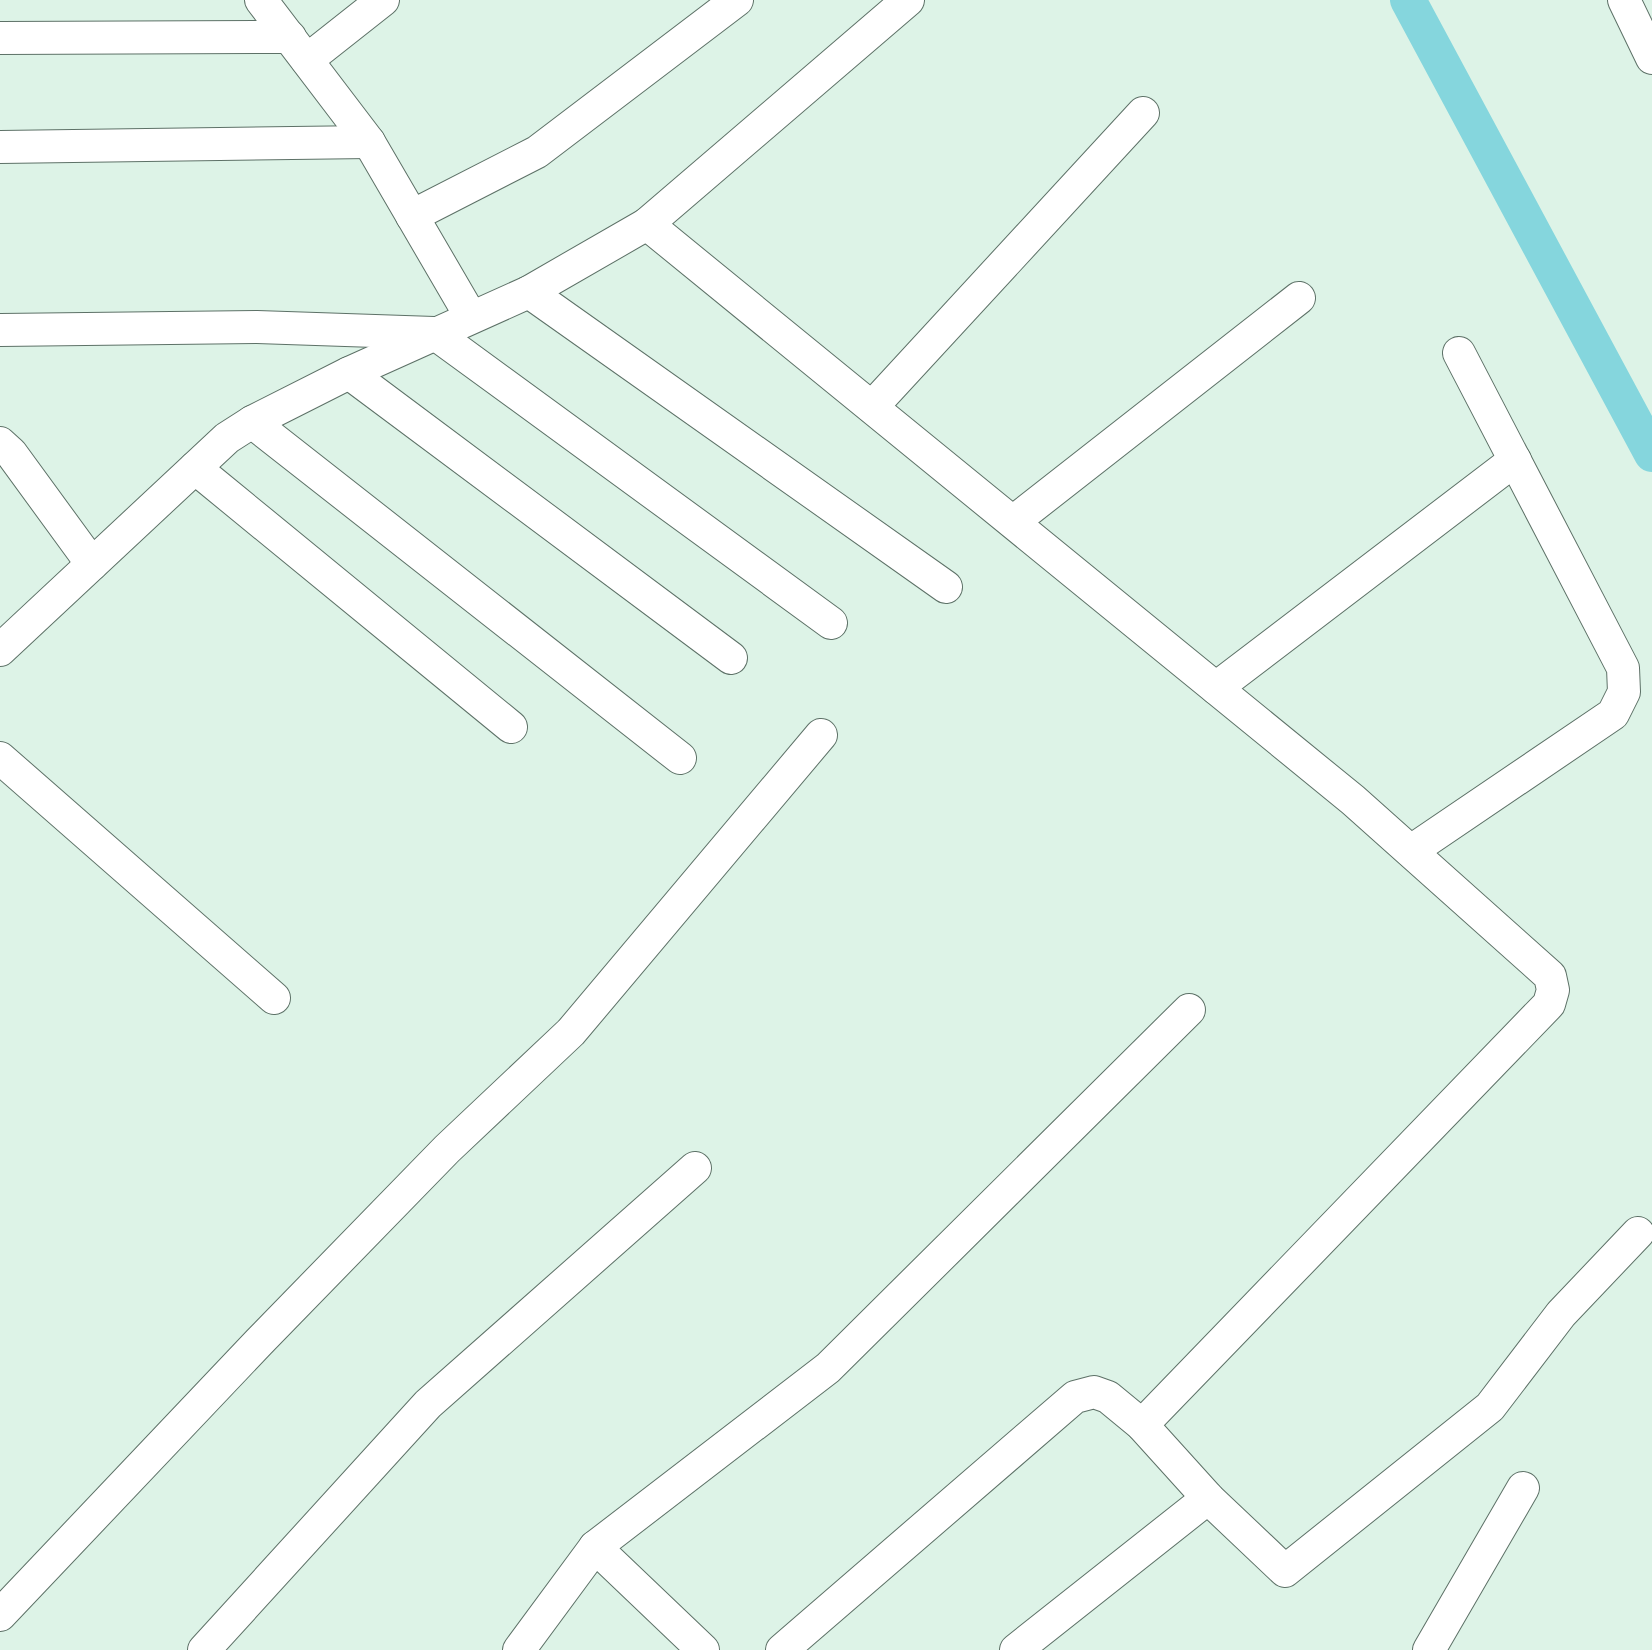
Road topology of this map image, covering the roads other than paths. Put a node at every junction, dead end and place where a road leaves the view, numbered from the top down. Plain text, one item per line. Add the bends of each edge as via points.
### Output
1 (383, 0) edge
2 (737, 0) edge
3 (908, 0) edge
4 (1624, 0) edge
5 (264, 1) edge
6 (0, 38) edge
7 (298, 48) junction
8 (1652, 58) edge
9 (1143, 113) dead end
10 (369, 142) junction
11 (0, 147) edge
12 (412, 216) junction
13 (647, 224) junction
14 (529, 292) junction
15 (1299, 298) dead end
16 (471, 317) junction
17 (0, 330) edge
18 (434, 333) junction
19 (1459, 353) dead end
20 (349, 373) junction
21 (872, 407) junction
22 (252, 422) junction
23 (0, 443) edge
24 (1515, 460) junction
25 (195, 468) junction
26 (1013, 522) junction
27 (92, 564) junction
28 (946, 587) dead end
29 (831, 623) dead end
30 (0, 650) edge
31 (730, 658) dead end
32 (1216, 688) junction
33 (511, 727) dead end
34 (821, 735) dead end
35 (0, 758) edge
36 (680, 758) dead end
37 (1411, 851) junction
38 (274, 998) dead end
39 (1189, 1010) dead end
40 (695, 1168) dead end
41 (1638, 1233) dead end
42 (1142, 1425) junction
43 (1523, 1488) dead end
44 (1208, 1498) junction
45 (595, 1547) junction
46 (0, 1615) edge
47 (204, 1650) edge
48 (519, 1650) edge
49 (703, 1650) edge
50 (782, 1650) edge
51 (1016, 1650) edge
52 (1429, 1650) edge

1 - 7 street
2 - 12 street via 537,152
3 - 13 street
4 - 8 street
5 - 7 street
6 - 7 street
7 - 10 street
9 - 21 street
10 - 11 street
10 - 12 street
12 - 16 street
13 - 14 street
13 - 21 street
14 - 16 street
14 - 28 street
15 - 26 street
16 - 18 street
17 - 18 street via 257,327
18 - 20 street
18 - 29 street
19 - 24 street
20 - 22 street
20 - 31 street
21 - 26 street
22 - 25 street via 227,438
22 - 36 street
23 - 27 street
24 - 32 street
24 - 37 street via 1623,668 1624,692 1612,714
25 - 27 street
25 - 33 street
26 - 32 street
27 - 30 street
32 - 37 street
34 - 46 street via 571,1032 439,1158
35 - 38 street
37 - 42 street via 1550,976 1553,990 1549,1004
39 - 45 street via 828,1368
40 - 47 street via 428,1404
41 - 44 street via 1561,1314 1490,1407 1285,1571
42 - 44 street
42 - 50 street via 1108,1396 1094,1392 1075,1397
43 - 52 street
44 - 51 street
45 - 48 street
45 - 49 street

